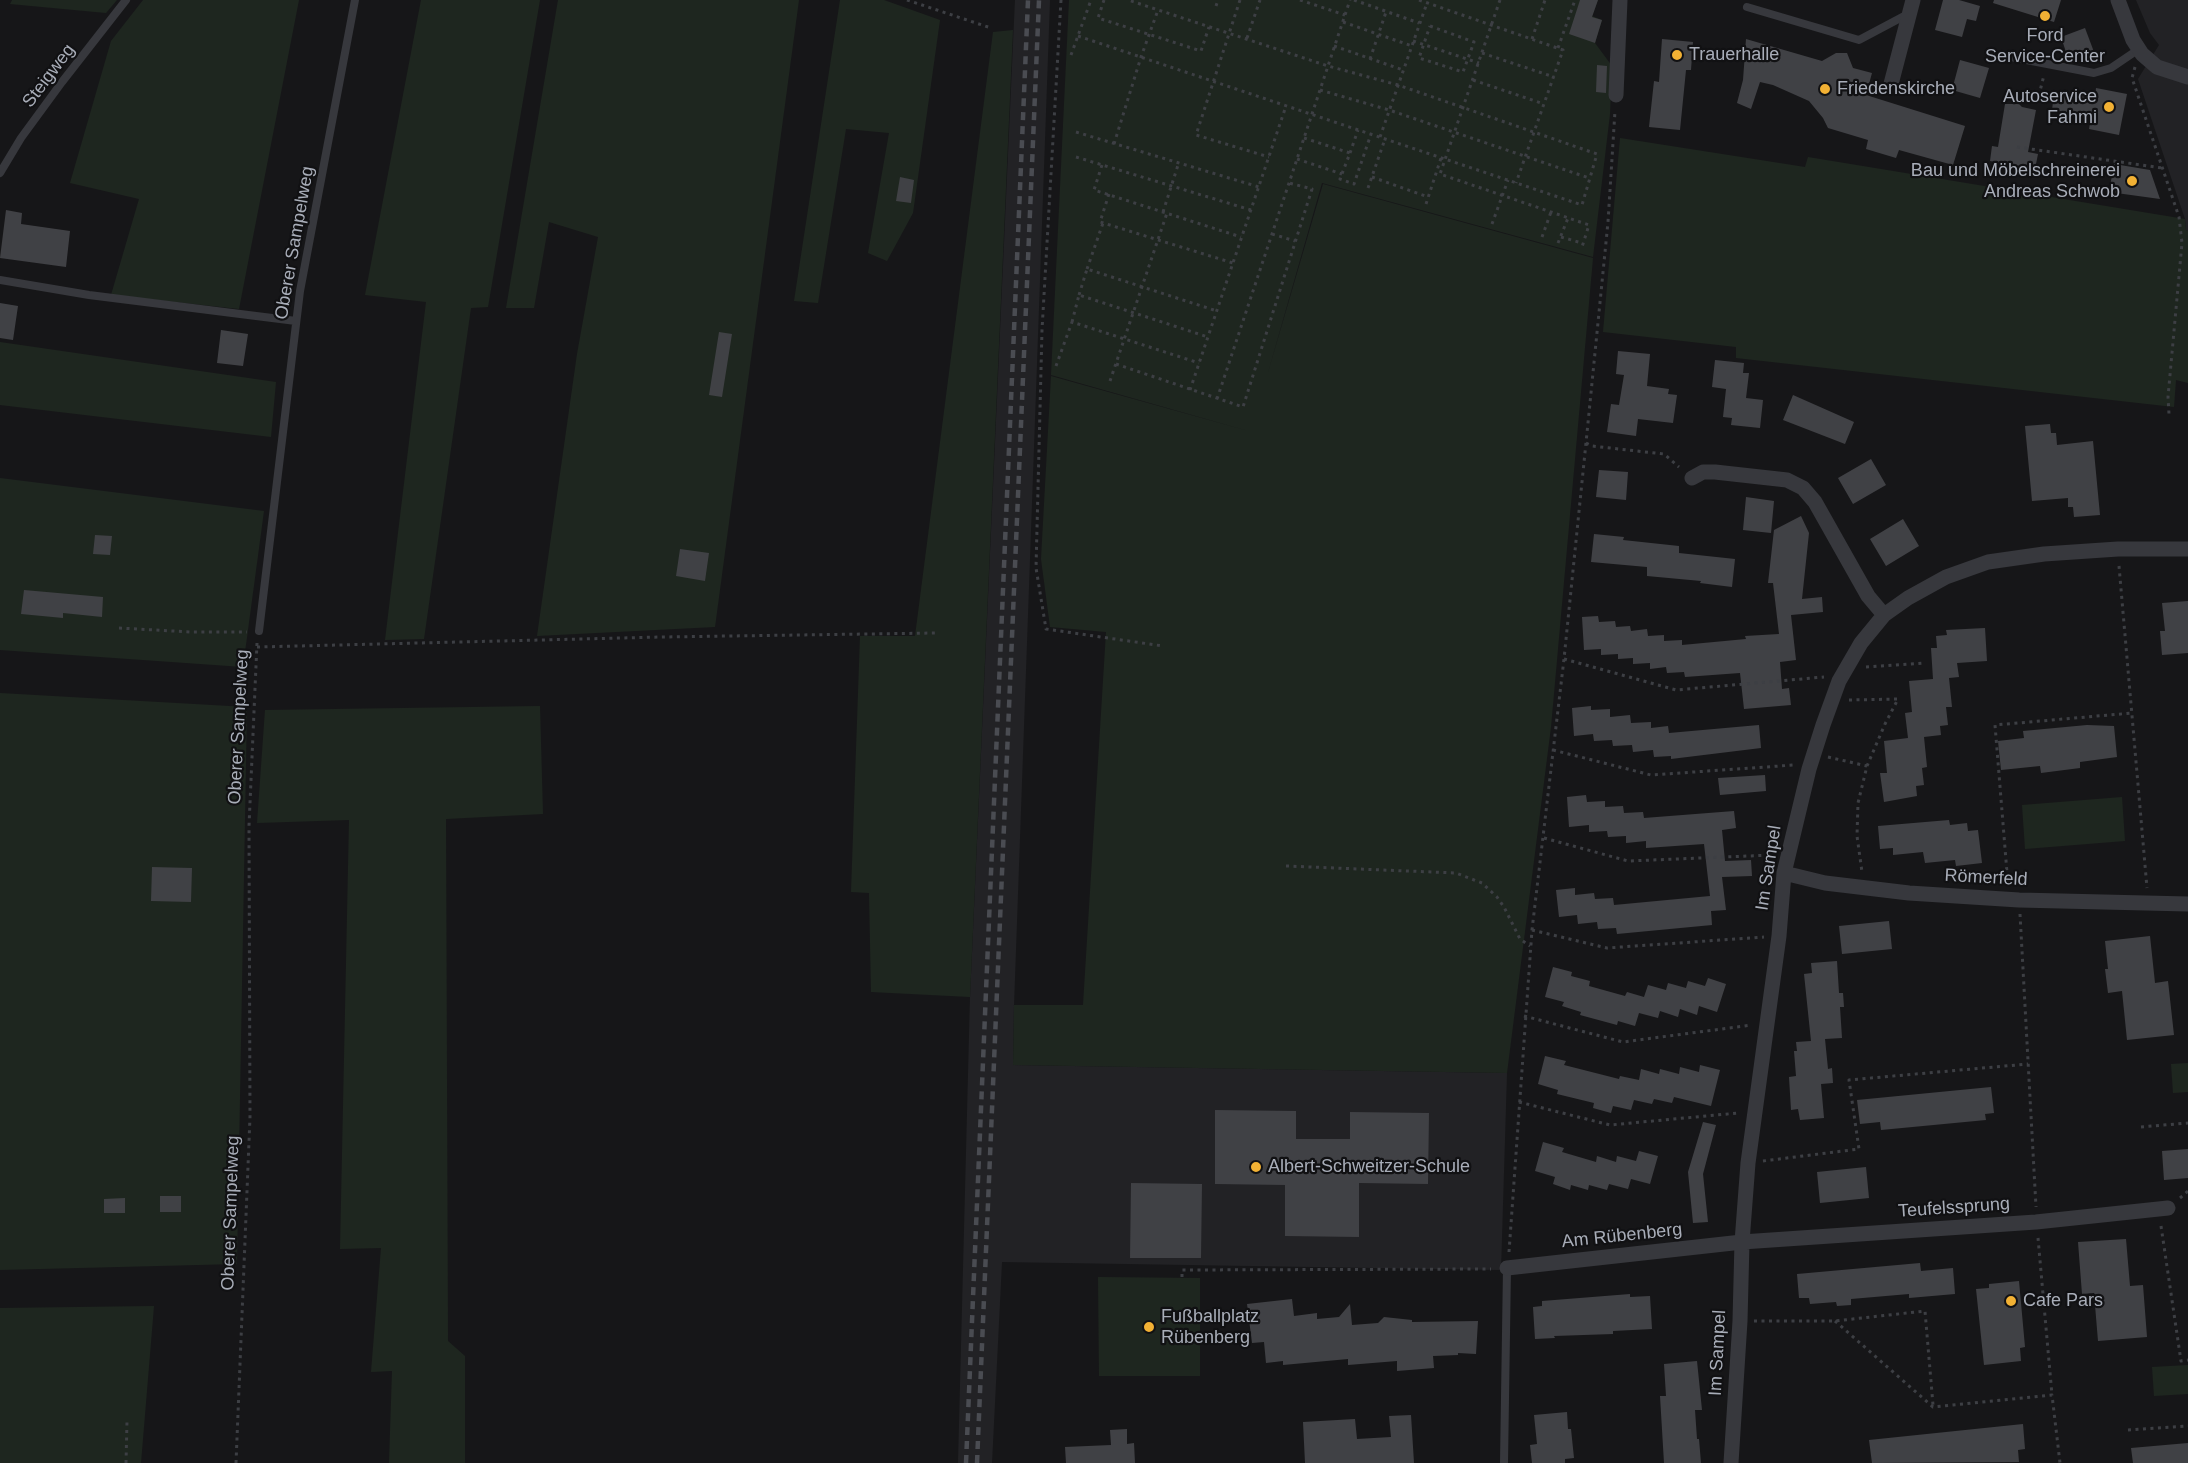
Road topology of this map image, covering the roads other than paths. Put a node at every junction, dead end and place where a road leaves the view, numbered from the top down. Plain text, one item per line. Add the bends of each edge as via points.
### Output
1 (126, 0) edge
2 (355, 0) edge
3 (1620, 0) edge
4 (2118, 0) edge
5 (1747, 7) dead end
6 (1911, 7) edge
7 (2139, 49) junction
8 (2011, 57) dead end
9 (2188, 77) edge
10 (1891, 84) dead end
11 (1616, 94) road end
12 (0, 173) edge
13 (0, 280) edge
14 (296, 321) junction
15 (1692, 478) road end
16 (2188, 549) edge
17 (1884, 615) junction
18 (259, 631) road end
19 (1785, 873) junction
20 (2188, 904) edge
21 (2163, 1209) road end
22 (1742, 1242) junction
23 (1507, 1268) joint
24 (1504, 1463) edge
25 (1731, 1463) edge

1 - 12 lane, Steigweg via 21,138
2 - 14 lane, Oberer Sampelweg
3 - 11 street
4 - 7 street
5 - 6 lane via 1859,40
6 - 10 street
7 - 8 lane via 2111,68 2094,73
7 - 9 street via 2157,67
13 - 14 lane
14 - 18 lane, Oberer Sampelweg
15 - 17 street via 1703,472 1716,472 1787,480 1803,488
16 - 17 street, Im Sampel via 2118,549 1988,562 1946,577
17 - 19 street, Im Sampel via 1861,643 1832,700 1809,769
19 - 20 street, Römerfeld via 1825,883 1909,893
19 - 22 street, Im Sampel via 1748,1163
21 - 22 street, Teufelssprung via 2036,1222
22 - 23 street, Am Rübenberg
22 - 25 street, Im Sampel
23 - 24 lane

